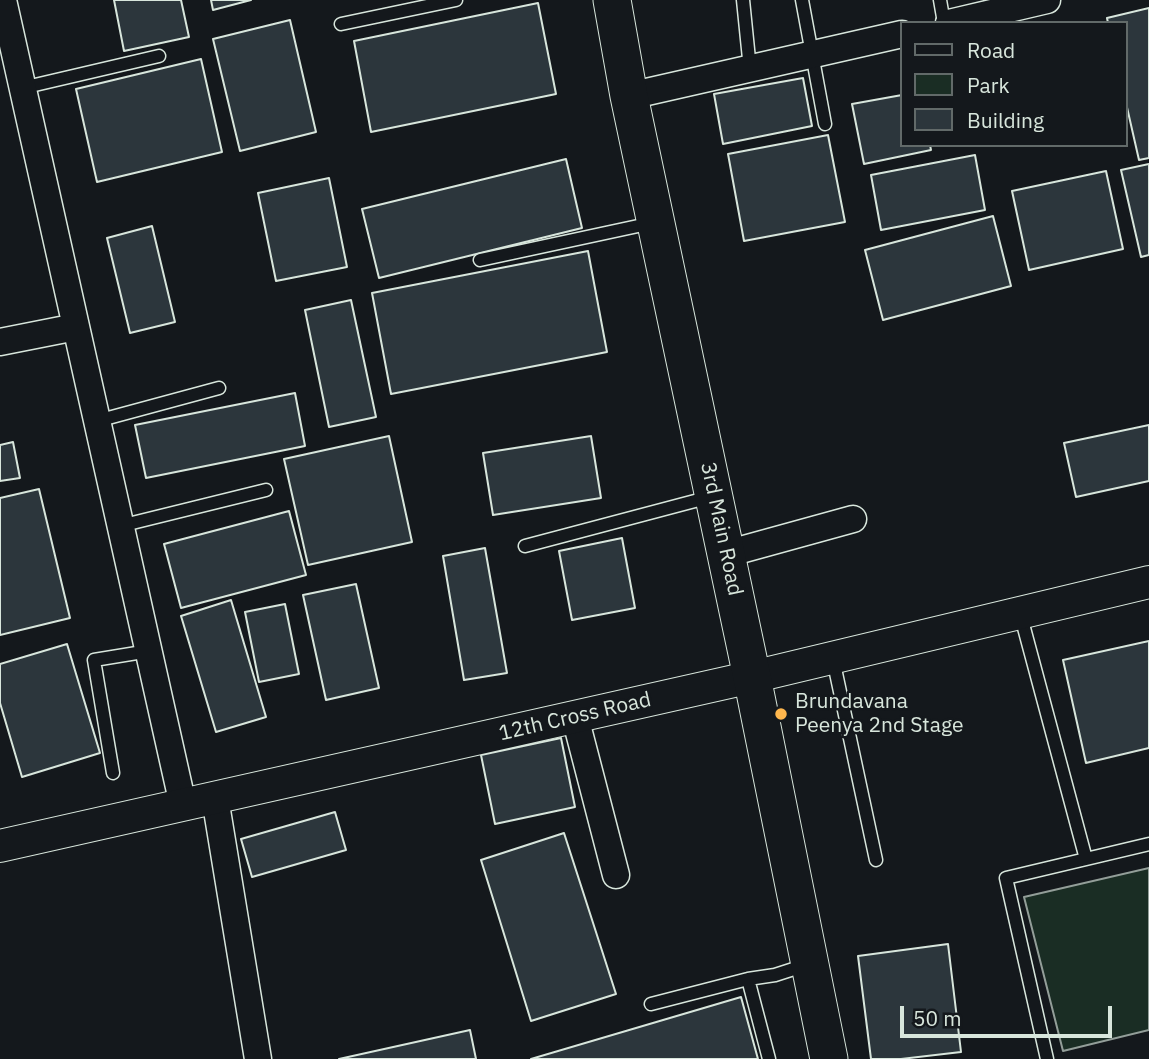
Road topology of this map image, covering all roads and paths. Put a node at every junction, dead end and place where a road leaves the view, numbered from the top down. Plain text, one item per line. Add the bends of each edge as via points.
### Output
1 (3, 0) edge
2 (456, 0) edge
3 (612, 0) edge
4 (743, 0) edge
5 (803, 0) edge
6 (940, 0) edge
7 (1047, 0) edge
8 (946, 21) edge
9 (956, 21) edge
10 (341, 24) dead end
11 (900, 34) edge
12 (813, 54) junction
13 (159, 56) dead end
14 (750, 69) junction
15 (22, 88) junction
16 (629, 96) junction
17 (825, 124) dead end
18 (656, 222) junction
19 (480, 260) dead end
20 (76, 327) junction
21 (0, 342) edge
22 (219, 388) dead end
23 (97, 421) junction
24 (266, 491) dead end
25 (714, 496) junction
26 (853, 519) dead end
27 (120, 526) junction
28 (525, 545) dead end
29 (726, 554) junction
30 (1149, 582) edge
31 (1020, 613) junction
32 (149, 651) junction
33 (833, 658) junction
34 (752, 677) junction
35 (575, 717) junction
36 (113, 773) dead end
37 (215, 798) junction
38 (183, 805) junction
39 (1149, 844) edge
40 (0, 846) edge
41 (1086, 859) junction
42 (876, 860) dead end
43 (616, 875) dead end
44 (810, 964) junction
45 (748, 979) junction
46 (651, 1004) dead end
47 (258, 1059) edge
48 (769, 1059) edge
49 (829, 1059) edge
50 (1047, 1059) edge

1 - 15 street
2 - 10 lane
3 - 16 main road, 3rd Main Road
4 - 14 lane
5 - 12 lane
6 - 8 lane
7 - 9 street
11 - 12 street
12 - 14 street
12 - 17 lane
13 - 15 lane
14 - 16 street
15 - 20 street
16 - 18 main road, 3rd Main Road
18 - 19 lane
18 - 25 main road, 3rd Main Road
20 - 21 street
20 - 23 street
22 - 23 lane
23 - 27 street
24 - 27 lane
25 - 28 lane
25 - 29 main road, 3rd Main Road
26 - 29 street
27 - 32 street
29 - 34 main road, 3rd Main Road
30 - 31 street, 12th Cross Road
31 - 33 street, 12th Cross Road
31 - 41 lane
32 - 36 lane via 94,660
32 - 38 street
33 - 34 street, 12th Cross Road
33 - 42 lane
34 - 35 street, 12th Cross Road
34 - 44 main road, 3rd Main Road
35 - 37 street, 12th Cross Road
35 - 43 street
37 - 38 street, 12th Cross Road
37 - 47 street
38 - 40 street, 12th Cross Road
39 - 41 lane
41 - 50 lane via 1006,878
44 - 45 lane
44 - 49 main road, 3rd Main Road
45 - 46 lane
45 - 48 lane

